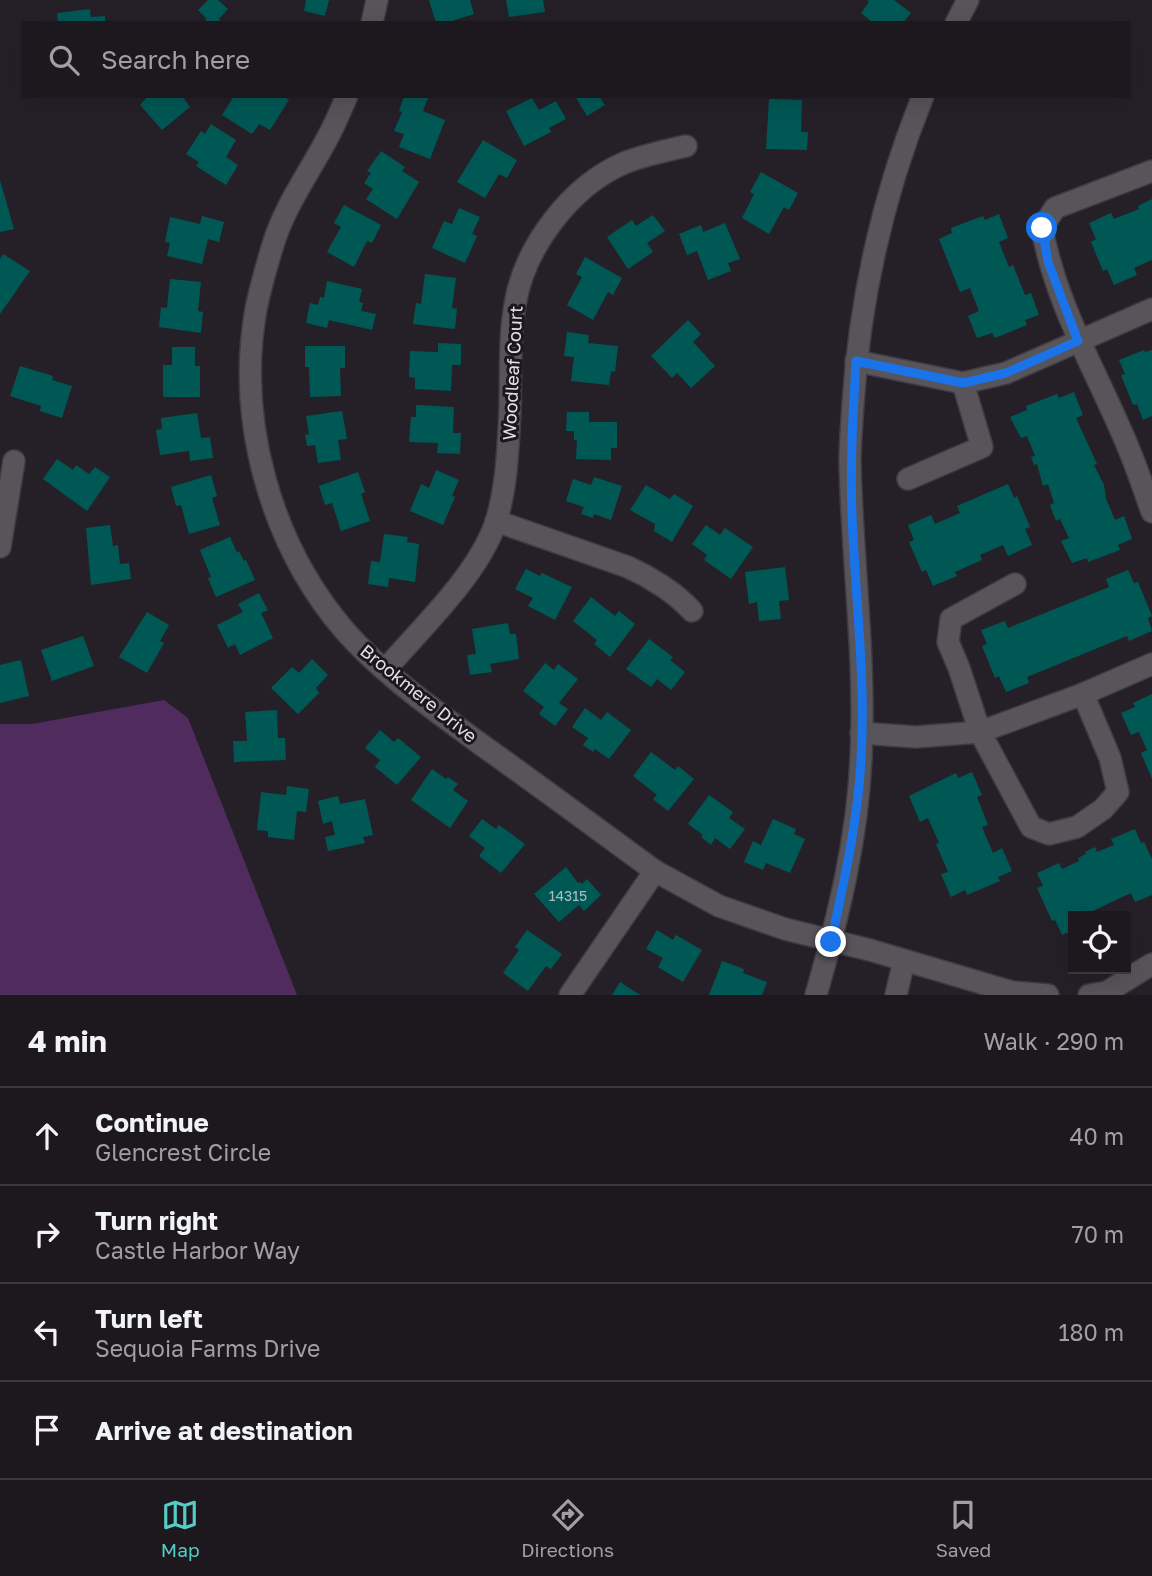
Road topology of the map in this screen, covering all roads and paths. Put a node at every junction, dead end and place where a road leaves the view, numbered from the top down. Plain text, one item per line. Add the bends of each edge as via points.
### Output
1 (377, 0) edge
2 (968, 0) edge
3 (372, 21) edge
4 (957, 21) edge
5 (346, 98) edge
6 (922, 98) edge
7 (686, 146) dead end
8 (1152, 172) edge
9 (1152, 309) edge
10 (1078, 341) junction
11 (856, 361) junction
12 (963, 383) junction
13 (14, 461) dead end
14 (908, 479) dead end
15 (1152, 512) edge
16 (496, 522) junction
17 (0, 547) edge
18 (1015, 584) dead end
19 (692, 611) dead end
20 (1152, 664) edge
21 (385, 670) junction
22 (1083, 694) junction
23 (981, 732) junction
24 (862, 733) junction
25 (655, 871) junction
26 (831, 942) junction
27 (904, 961) junction
28 (1152, 964) edge
29 (1002, 992) edge
30 (1101, 994) edge
31 (570, 995) edge
32 (816, 995) edge
33 (895, 995) edge
34 (1048, 995) edge

1 - 3 street
2 - 4 street
5 - 21 street, Brookmere Drive via 273,245 256,310 253,419 260,461 288,544 333,617
6 - 11 street via 880,222
7 - 16 street, Woodleaf Court via 625,163 595,179 545,229 514,305 508,463
8 - 10 street via 1055,208 1042,228 1048,262
9 - 10 street
10 - 12 street via 1006,373
10 - 15 street via 1128,446
11 - 12 street
11 - 24 street via 850,458
12 - 14 street via 982,447
13 - 17 street
16 - 19 street via 642,573
16 - 21 street, Woodleaf Court via 471,571
18 - 23 street via 951,619 948,642
20 - 22 street
21 - 25 street, Brookmere Drive
22 - 23 street
22 - 23 street via 1110,758 1118,792 1077,827 1049,834 1031,827
23 - 24 street via 916,737
24 - 26 street via 858,802
25 - 26 street, Brookmere Drive via 719,906
25 - 31 street
26 - 27 street, Brookmere Drive
26 - 32 street
27 - 29 street, Brookmere Drive
27 - 33 street
28 - 30 street
29 - 34 street, Brookmere Drive

